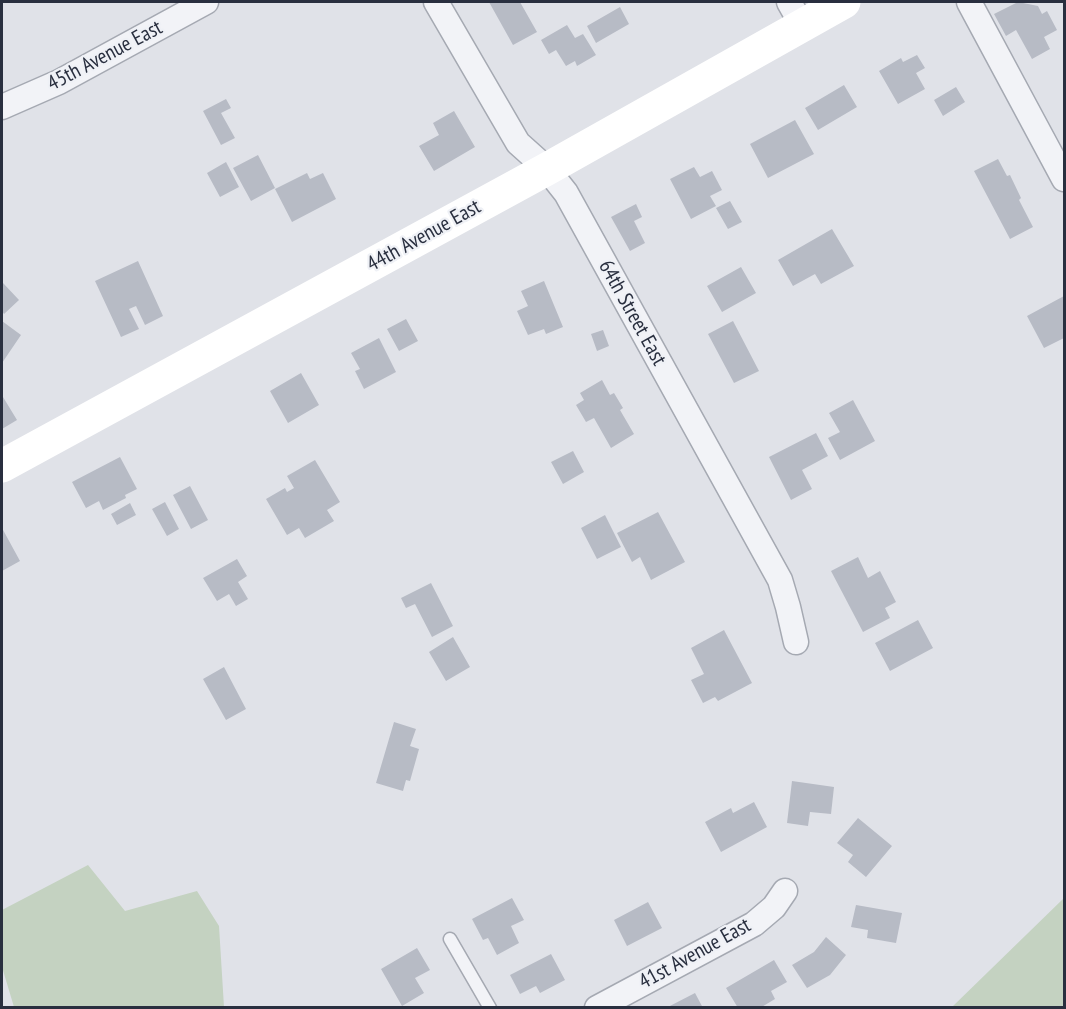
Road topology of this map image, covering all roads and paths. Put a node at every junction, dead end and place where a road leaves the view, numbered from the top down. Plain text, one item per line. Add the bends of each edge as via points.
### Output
1 (206, 2) edge
2 (436, 2) edge
3 (844, 2) edge
4 (969, 2) edge
5 (795, 13) edge
6 (2, 107) edge
7 (547, 169) junction
8 (1065, 179) edge
9 (2, 466) edge
10 (796, 642) dead end
11 (785, 891) dead end
12 (450, 939) dead end
13 (490, 1008) edge
14 (597, 1008) edge

1 - 6 street, 45th Avenue East via 59,82
2 - 7 street, 64th Street East via 518,143
3 - 5 street, 44th Avenue East
4 - 8 street
5 - 7 street, 44th Avenue East
7 - 9 street, 44th Avenue East
7 - 10 street, 64th Street East via 566,193 780,580
11 - 14 street, 41st Avenue East via 754,924
12 - 13 lane

